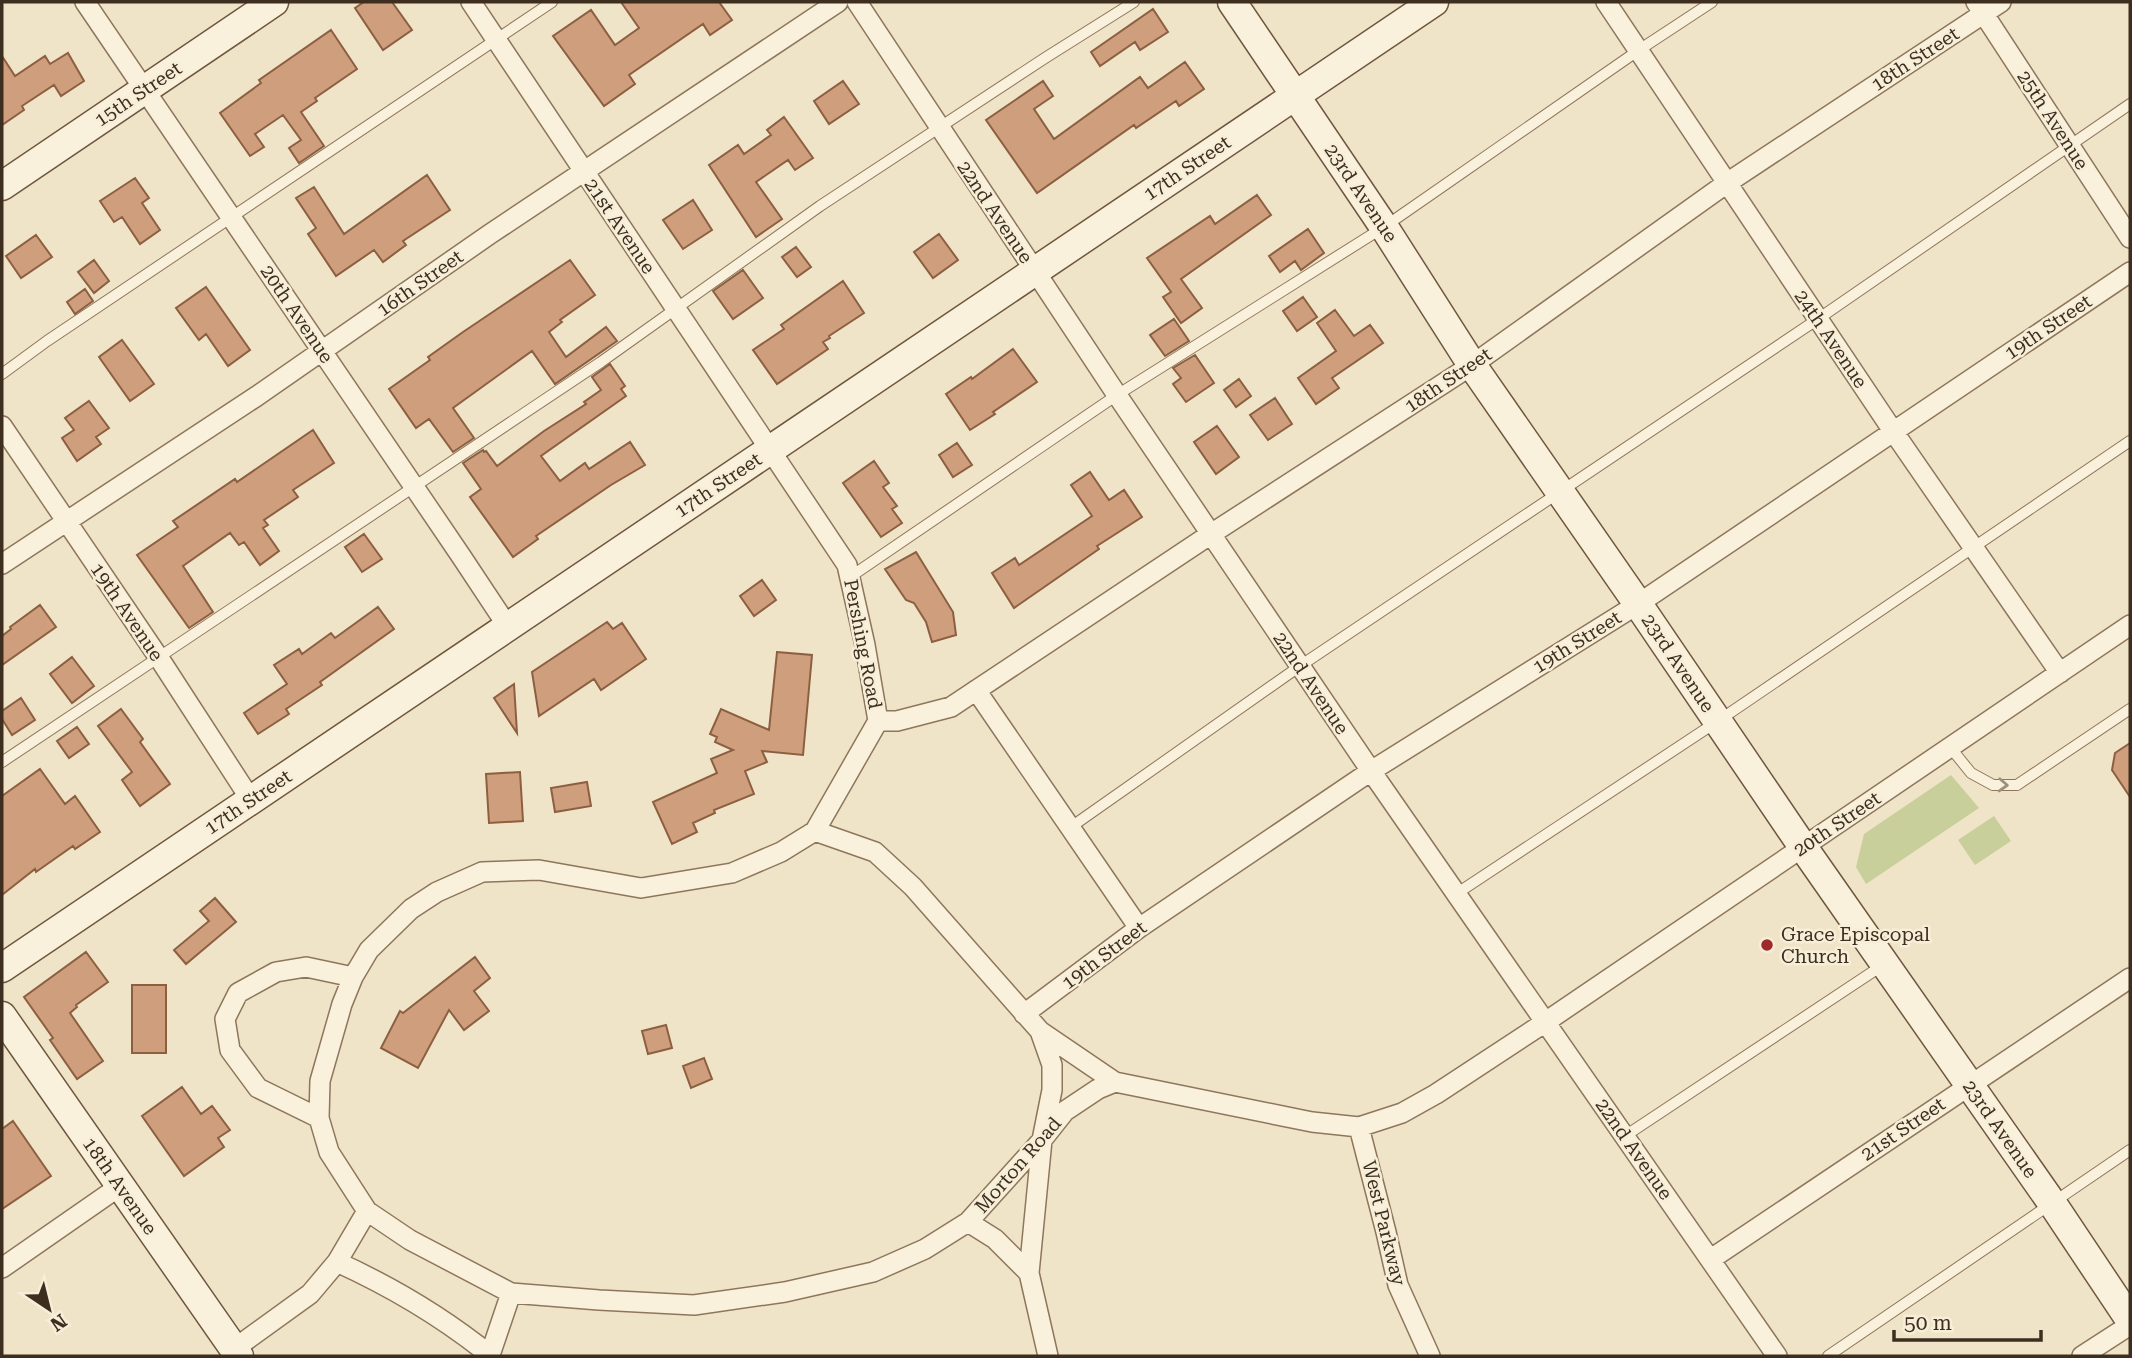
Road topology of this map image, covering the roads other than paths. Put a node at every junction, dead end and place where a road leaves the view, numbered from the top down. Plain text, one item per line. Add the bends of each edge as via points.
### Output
1 (85, 2) edge
2 (274, 2) edge
3 (471, 2) edge
4 (552, 2) edge
5 (838, 2) edge
6 (857, 2) edge
7 (1134, 2) edge
8 (1232, 2) edge
9 (1434, 2) edge
10 (1606, 2) edge
11 (1712, 2) edge
12 (2001, 2) edge
13 (1980, 8) edge
14 (496, 40) junction
15 (1639, 50) junction
16 (144, 90) junction
17 (1295, 94) junction
18 (2130, 104) edge
19 (940, 128) junction
20 (2069, 144) junction
21 (584, 172) junction
22 (1727, 183) junction
23 (2, 186) edge
24 (232, 218) junction
25 (1384, 227) junction
26 (2130, 238) edge
27 (1035, 271) junction
28 (2130, 272) edge
29 (675, 309) junction
30 (1818, 319) junction
31 (323, 351) junction
32 (1472, 365) junction
33 (2, 374) edge
34 (1117, 395) junction
35 (2, 426) edge
36 (1893, 431) junction
37 (2130, 441) edge
38 (770, 450) junction
39 (414, 485) junction
40 (1561, 493) junction
41 (66, 522) junction
42 (1211, 534) junction
43 (1975, 548) junction
44 (2, 564) edge
45 (850, 577) junction
46 (1638, 604) junction
47 (2130, 625) edge
48 (508, 627) junction
49 (159, 658) junction
50 (1300, 666) junction
51 (2060, 673) junction
52 (976, 690) junction
53 (2130, 709) edge
54 (878, 721) junction
55 (1718, 721) junction
56 (1950, 747) junction
57 (2, 762) edge
58 (1371, 771) junction
59 (251, 800) junction
60 (1071, 827) junction
61 (815, 831) junction
62 (1803, 847) junction
63 (1456, 894) junction
64 (1139, 928) junction
65 (1884, 964) junction
66 (2, 968) edge
67 (353, 977) junction
68 (2130, 978) edge
69 (1024, 1014) junction
70 (2, 1016) edge
71 (1544, 1023) junction
72 (1040, 1031) junction
73 (1115, 1082) junction
74 (1969, 1085) junction
75 (319, 1118) junction
76 (1359, 1127) junction
77 (1625, 1136) junction
78 (1042, 1140) junction
79 (2130, 1150) edge
80 (120, 1186) junction
81 (2052, 1203) junction
82 (367, 1211) junction
83 (968, 1222) junction
84 (1711, 1259) junction
85 (337, 1262) junction
86 (2, 1268) edge
87 (1029, 1273) junction
88 (511, 1293) junction
89 (2130, 1320) edge
90 (2130, 1325) edge
91 (237, 1353) edge
92 (491, 1356) edge
93 (1048, 1356) edge
94 (1430, 1356) edge
95 (1777, 1356) edge
96 (1828, 1356) edge
97 (2082, 1356) edge

1 - 16 street, 20th Avenue
2 - 16 main road, 15th Street
3 - 14 street, 21st Avenue
4 - 14 lane
5 - 21 street, 16th Street
6 - 19 street, 22nd Avenue
7 - 19 lane
8 - 17 main road, 23rd Avenue
9 - 17 main road, 17th Street
10 - 15 street, 24th Avenue
11 - 15 lane
12 - 13 street, 18th Street
13 - 20 street, 25th Avenue
13 - 22 street, 18th Street
14 - 21 street, 21st Avenue
14 - 24 lane
15 - 22 street, 24th Avenue
15 - 25 lane
16 - 23 main road, 15th Street
16 - 24 street, 20th Avenue
17 - 25 main road, 23rd Avenue
17 - 27 main road, 17th Street
18 - 20 lane
19 - 27 street, 22nd Avenue
19 - 29 lane
20 - 26 street, 25th Avenue
20 - 30 lane
21 - 29 street, 21st Avenue
21 - 31 street, 16th Street
22 - 30 street, 24th Avenue
22 - 32 street, 18th Street
24 - 31 street, 20th Avenue
24 - 33 lane
25 - 32 main road, 23rd Avenue
25 - 34 lane
27 - 34 street, 22nd Avenue
27 - 38 main road, 17th Street
28 - 36 street, 19th Street
29 - 38 street, 21st Avenue
29 - 39 lane
30 - 36 street, 24th Avenue
30 - 40 lane
31 - 39 street, 20th Avenue
31 - 41 street, 16th Street
32 - 40 main road, 23rd Avenue
32 - 42 street, 18th Street
34 - 42 street, 22nd Avenue
34 - 45 lane
35 - 41 street, 19th Avenue
36 - 43 street, 24th Avenue
36 - 46 street, 19th Street
37 - 43 lane
38 - 45 street, Pershing Road via 847,565
38 - 48 main road, 17th Street
39 - 48 street, 20th Avenue
39 - 49 lane
40 - 46 main road, 23rd Avenue
40 - 50 lane
41 - 44 street, 16th Street
41 - 49 street, 19th Avenue
42 - 50 street, 22nd Avenue
42 - 52 street, 18th Street
43 - 51 street, 24th Avenue
43 - 55 lane
45 - 54 street, Pershing Road
46 - 55 main road, 23rd Avenue
46 - 58 street, 19th Street
47 - 51 street, 20th Street
48 - 59 main road, 17th Street
49 - 57 lane
49 - 59 street, 19th Avenue
50 - 58 street, 22nd Avenue
50 - 60 lane
51 - 56 street, 20th Street
52 - 54 street, 18th Street via 951,707 897,722
52 - 60 street
56 -> 53 lane via 1971,773 1993,785 2017,785
54 - 61 street, Pershing Road
55 - 62 main road, 23rd Avenue
55 - 63 lane
56 - 62 street, 20th Street
58 - 63 street, 22nd Avenue
58 - 64 street, 19th Street
59 - 66 main road, 17th Street
60 - 64 street
61 - 67 street via 732,873 642,888 539,870 482,873 411,909 369,950
61 - 69 street via 875,852 913,887
62 - 65 main road, 23rd Avenue
62 - 71 street, 20th Street
63 - 71 street, 22nd Avenue
64 - 69 street, 19th Street
65 - 74 main road, 23rd Avenue
65 - 77 lane
67 - 75 street via 320,1081
67 - 75 street via 306,967 276,972 238,993 225,1019 230,1051 258,1088
68 - 74 street, 21st Street
69 - 72 street
70 - 80 main road, 18th Avenue
71 - 76 street via 1436,1094 1402,1113
71 - 77 street, 22nd Avenue
72 - 73 street
72 - 78 street via 1052,1065
73 - 76 street via 1312,1122
73 - 78 street, Morton Road via 1065,1111
74 - 81 main road, 23rd Avenue
74 - 84 street, 21st Street
75 - 82 street via 329,1152
76 - 94 street, West Parkway via 1398,1285
77 - 84 street, 22nd Avenue
78 - 83 street, Morton Road
78 - 87 street
79 - 81 lane
80 - 86 street
80 - 91 main road, 18th Avenue
81 - 89 main road, 23rd Avenue
81 - 96 lane
82 - 85 street
82 - 88 street via 410,1240
83 - 87 street via 995,1239
83 - 88 street, Morton Road via 925,1249 873,1272 785,1292 694,1305
84 - 95 street, 22nd Avenue
85 - 91 street via 310,1294
85 - 92 street via 376,1279
87 - 93 street
88 - 92 street
90 - 97 street

